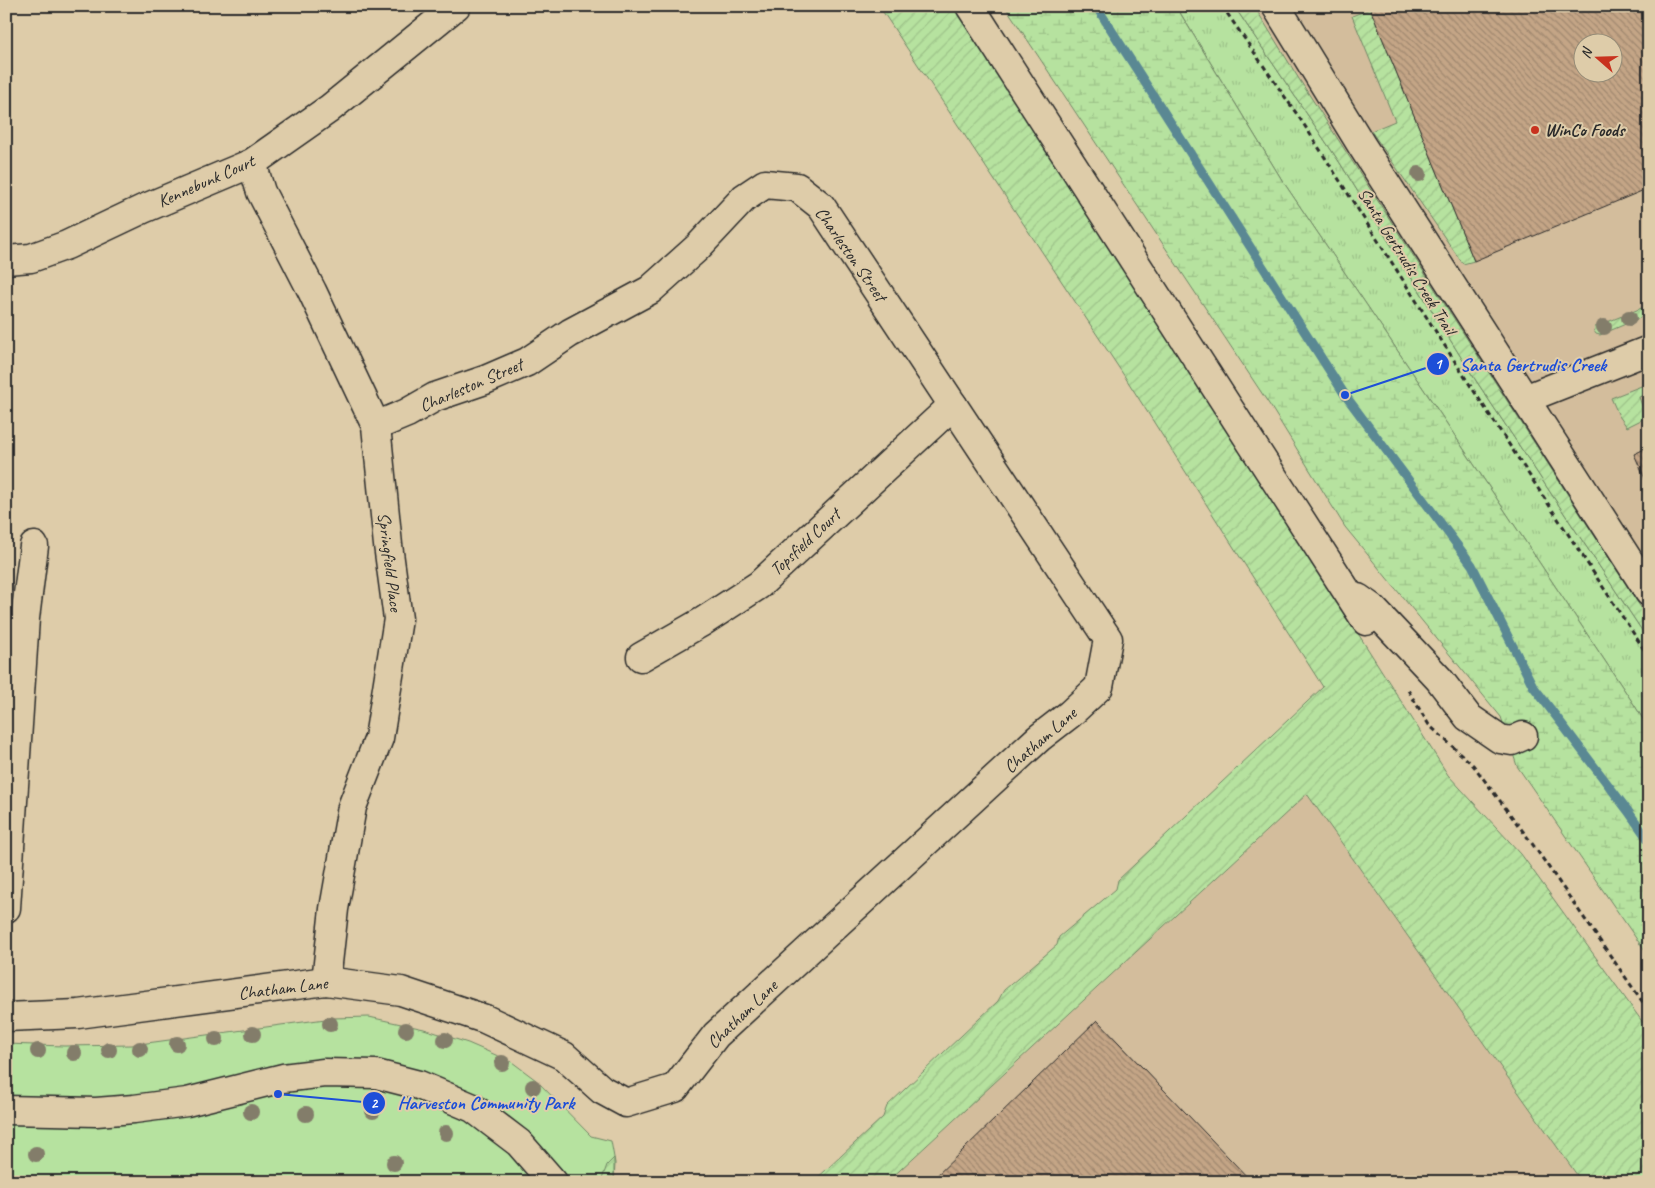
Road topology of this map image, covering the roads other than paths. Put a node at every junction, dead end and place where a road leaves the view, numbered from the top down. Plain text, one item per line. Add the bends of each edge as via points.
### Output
1 (456, 6) edge
2 (970, 6) edge
3 (1276, 6) edge
4 (252, 163) junction
5 (6, 260) edge
6 (1649, 350) edge
7 (1525, 399) junction
8 (953, 405) junction
9 (376, 426) junction
10 (34, 546) dead end
11 (1649, 592) edge
12 (1350, 597) junction
13 (1366, 621) dead end
14 (1108, 639) joint
15 (641, 657) dead end
16 (1523, 736) dead end
17 (6, 908) edge
18 (326, 981) junction
19 (6, 1017) edge
20 (6, 1110) edge
21 (553, 1182) edge

1 - 4 street, Kennebunk Court via 329,109
2 - 12 street
3 - 7 street
4 - 5 street, Kennebunk Court via 67,245 31,258
4 - 9 street, Springfield Place via 261,192
6 - 7 street
7 - 11 street
8 - 9 street, Charleston Street via 821,206 797,187 765,184 744,198 698,248 650,290 570,333 527,362 435,397
8 - 14 street, Charleston Street
8 - 15 street, Topsfield Court via 759,585
9 - 18 street, Springfield Place via 398,619 379,738 352,807 334,909
10 - 17 street via 25,618
12 - 13 street
12 - 16 street via 1360,598 1372,608 1440,679 1468,717 1500,739 1512,741
14 - 18 street, Chatham Lane via 1100,687 1039,738 716,1035 675,1088 626,1103 602,1090 564,1056 485,1019 401,991
18 - 19 street, Chatham Lane via 78,1014
20 - 21 street via 96,1112 134,1109 187,1102 283,1078 324,1073 376,1074 419,1085 473,1108 519,1142

